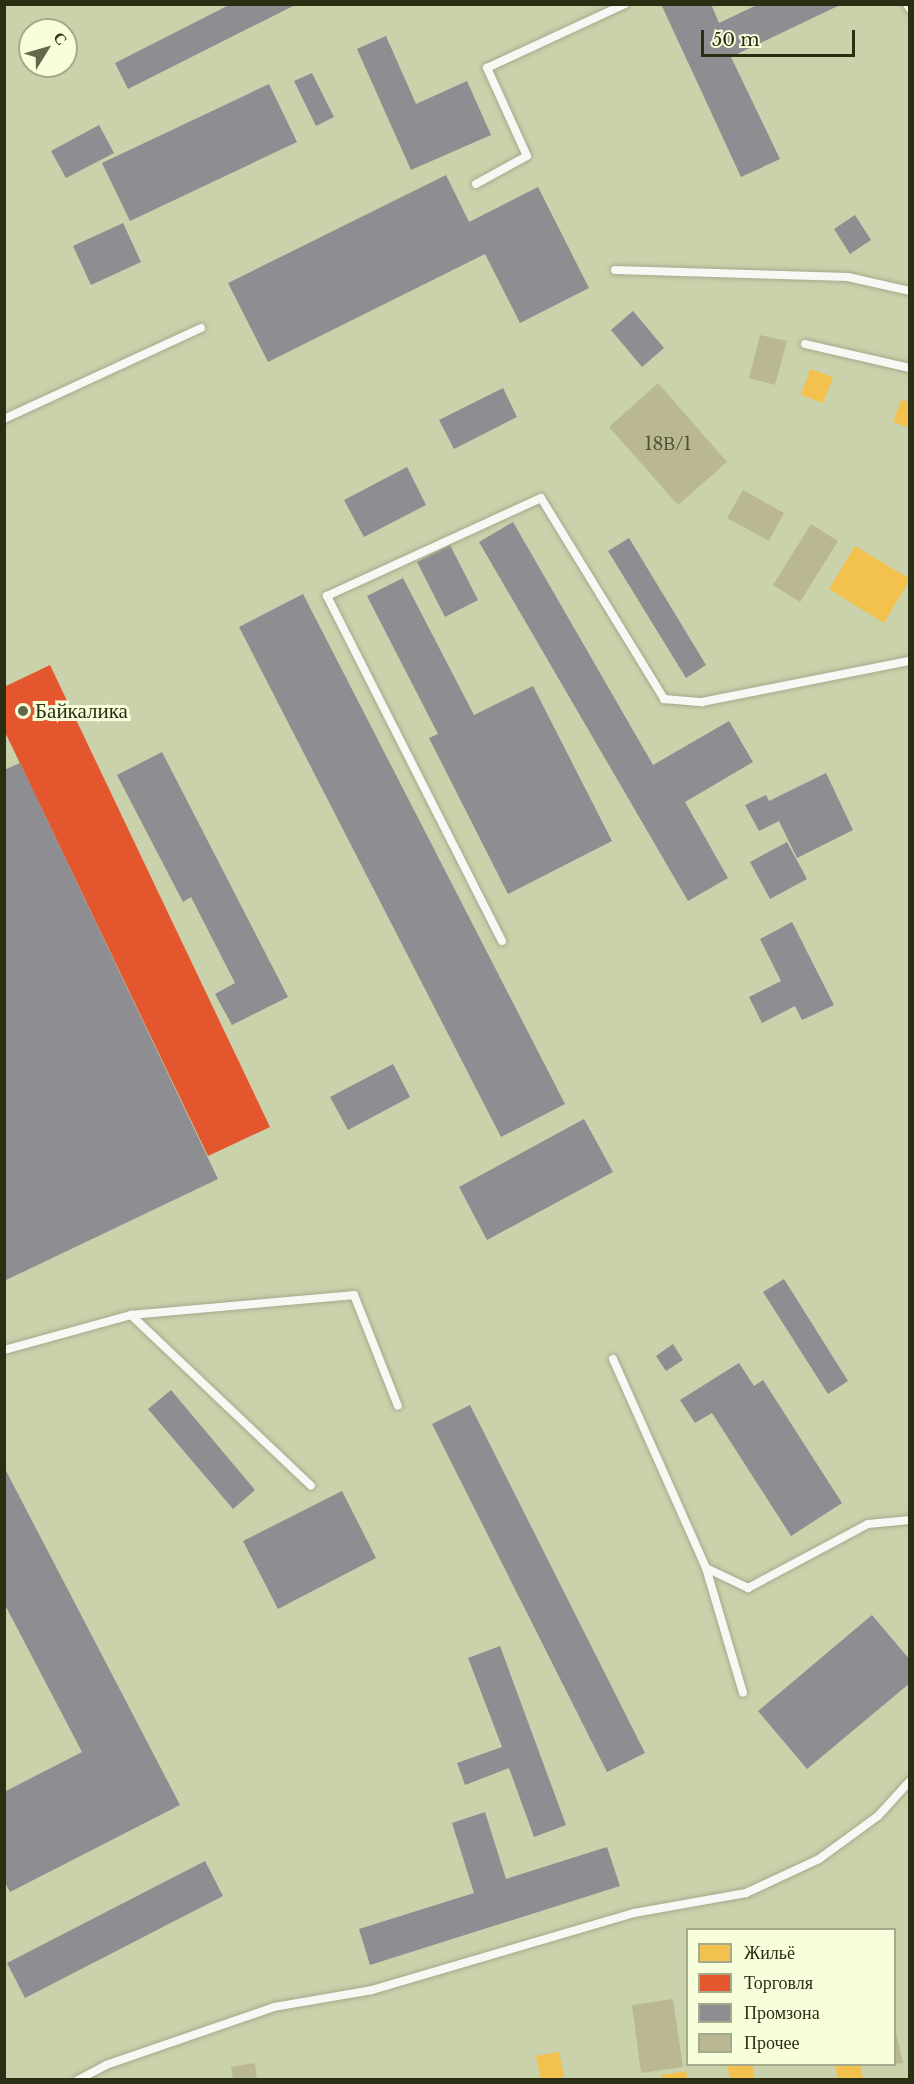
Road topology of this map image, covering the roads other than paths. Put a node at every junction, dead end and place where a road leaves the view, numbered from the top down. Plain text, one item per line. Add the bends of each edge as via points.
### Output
1 (625, 4) edge
2 (907, 4) edge
3 (909, 9) edge
4 (476, 184) dead end
5 (615, 270) dead end
6 (909, 291) edge
7 (201, 328) dead end
8 (805, 344) dead end
9 (909, 368) edge
10 (4, 419) edge
11 (909, 661) edge
12 (502, 941) dead end
13 (131, 1315) junction
14 (4, 1350) edge
15 (613, 1359) dead end
16 (398, 1406) dead end
17 (311, 1486) dead end
18 (909, 1520) edge
19 (706, 1568) junction
20 (743, 1693) dead end
21 (909, 1780) edge
22 (78, 2079) edge

1 - 4 lane via 487,68 527,156
2 - 3 lane
5 - 6 lane via 848,277
7 - 10 lane
8 - 9 lane
11 - 12 lane via 702,702 664,699 541,498 327,596
13 - 14 lane
13 - 16 lane via 354,1295
13 - 17 lane
15 - 19 lane
18 - 19 lane via 868,1524 748,1588
19 - 20 lane
21 - 22 lane via 878,1816 819,1859 746,1893 634,1913 372,1990 274,2007 106,2065

